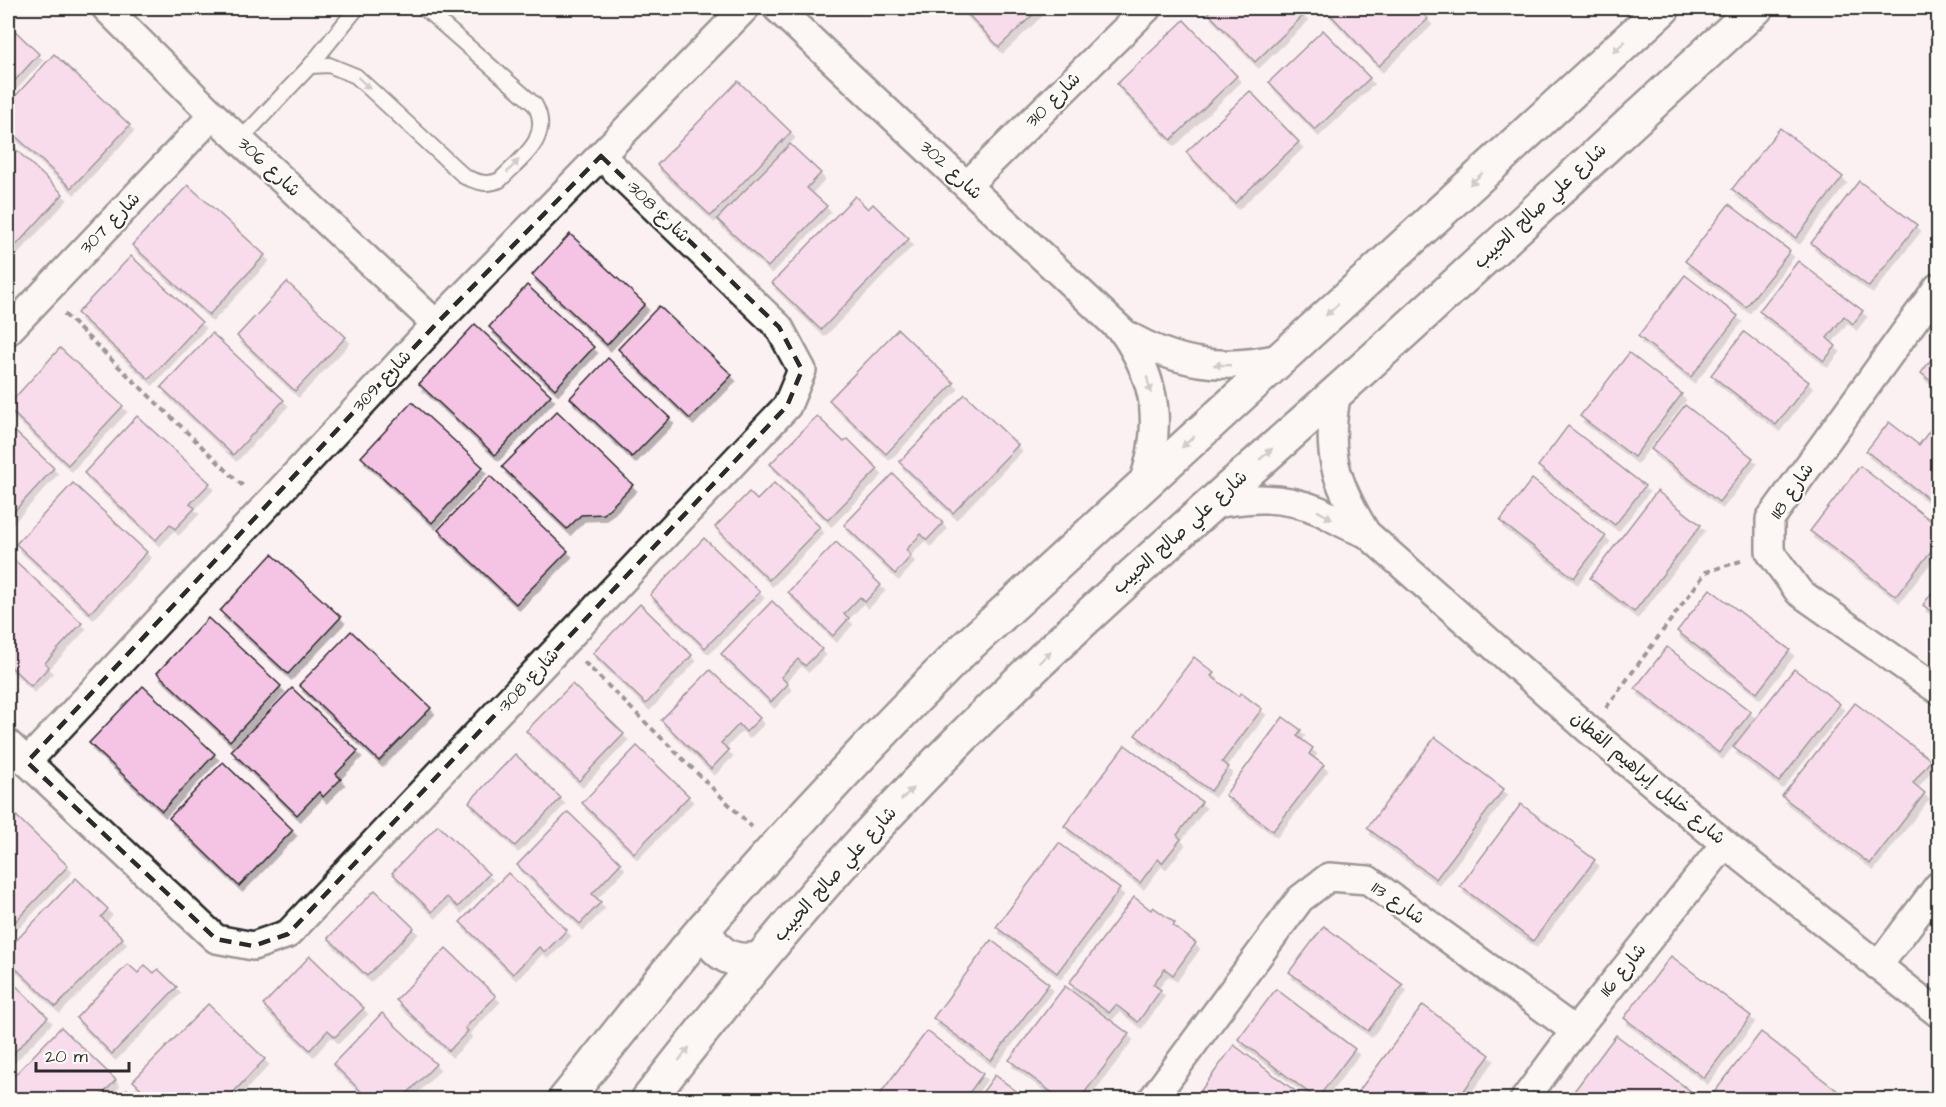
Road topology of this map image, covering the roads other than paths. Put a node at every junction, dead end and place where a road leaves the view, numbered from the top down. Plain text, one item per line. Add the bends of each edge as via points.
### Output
1 (106, 8) edge
2 (357, 8) edge
3 (424, 8) edge
4 (745, 8) edge
5 (777, 8) edge
6 (1663, 8) edge
7 (1756, 8) edge
8 (1140, 10) edge
9 (310, 66) junction
10 (213, 115) junction
11 (240, 140) junction
12 (601, 156) junction
13 (967, 185) junction
14 (1938, 287) edge
15 (436, 324) junction
16 (8, 331) edge
17 (1124, 333) junction
18 (1280, 358) junction
19 (1337, 392) junction
20 (1143, 483) junction
21 (1207, 506) junction
22 (1366, 533) junction
23 (1938, 690) edge
24 (17, 753) edge
25 (1725, 844) junction
26 (1938, 886) edge
27 (704, 928) junction
28 (759, 958) junction
29 (1878, 966) junction
30 (1938, 1013) edge
31 (1575, 1031) junction
32 (565, 1100) edge
33 (648, 1100) edge
34 (1152, 1100) edge
35 (1524, 1100) edge

1 - 10 street, شارع 306
2 - 9 lane
9 -> 3 lane via 329,65 356,76 465,177 482,184 500,180 538,140 540,115 535,105
4 - 12 street, شارع 309
5 - 13 street, شارع 302
6 -> 18 street
7 - 19 street, شارع علي صالح الحبيب
8 - 13 street, شارع 310
9 - 11 lane
10 - 11 street, شارع 306
10 - 16 street, شارع 307
11 - 15 street, شارع 306
12 - 15 street, شارع 309
12 - 24 street, شارع 308 via 779,327 802,370 786,406 288,934 253,946 216,939
13 - 17 street, شارع 302
14 - 23 street, شارع 118 via 1770,519 1770,552 1799,592
15 - 24 street, شارع 309 via 265,507
18 -> 17 street, شارع 302 via 1251,364 1191,362 1167,355
17 -> 20 street, شارع 302 via 1138,354 1154,401 1155,443
18 -> 20 street
21 -> 19 street, شارع علي صالح الحبيب
19 - 22 street, شارع خليل إبراهيم القطان via 1331,445 1336,472
20 - 27 street via 960,652 865,748
21 -> 22 street, شارع خليل إبراهيم القطان via 1255,498 1279,499 1303,504
28 -> 21 street, شارع علي صالح الحبيب via 884,817 1080,624
22 - 25 street, شارع خليل إبراهيم القطان
25 - 29 street, شارع خليل إبراهيم القطان
25 - 31 street, شارع 116
26 - 29 street
27 - 28 street via 719,952 745,961
27 - 32 street
33 -> 28 street, شارع علي صالح الحبيب
29 - 30 street, شارع خليل إبراهيم القطان
31 - 34 street, شارع 113 via 1368,880 1329,878 1300,899
31 - 35 street, شارع 116

